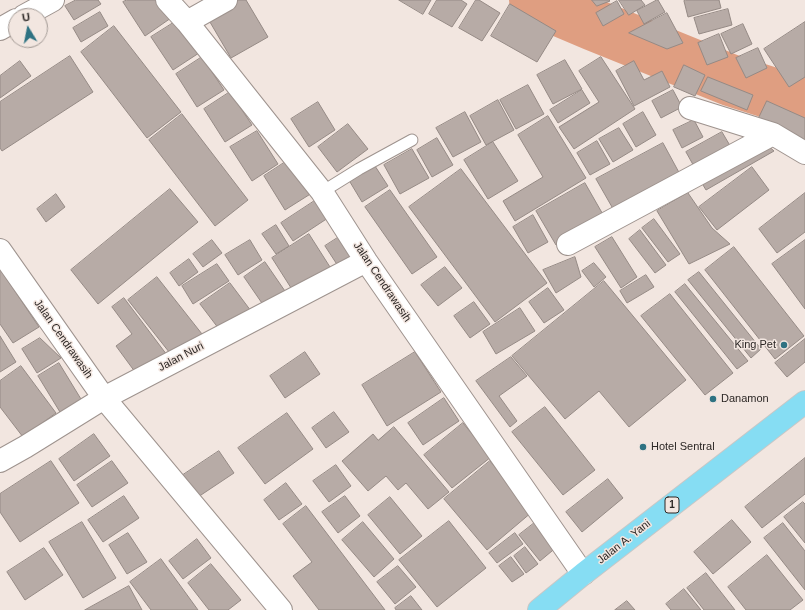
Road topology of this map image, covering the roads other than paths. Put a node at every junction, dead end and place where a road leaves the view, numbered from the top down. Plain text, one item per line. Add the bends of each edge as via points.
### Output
1 (53, 0) edge
2 (167, 0) edge
3 (226, 0) edge
4 (38, 8) edge
5 (187, 22) junction
6 (690, 108) dead end
7 (773, 134) junction
8 (412, 140) dead end
9 (805, 153) edge
10 (322, 192) junction
11 (568, 244) dead end
12 (0, 250) edge
13 (366, 261) junction
14 (104, 398) junction
15 (805, 402) edge
16 (0, 461) edge
17 (583, 574) junction
18 (281, 610) edge
19 (539, 610) edge

1 - 4 street
2 - 5 street, Jalan Cendrawasih
3 - 5 street
5 - 10 street, Jalan Cendrawasih
6 - 7 street
7 - 9 street
7 - 11 street
8 - 10 lane
10 - 13 street, Jalan Cendrawasih
12 - 14 street, Jalan Cendrawasih
13 - 14 street, Jalan Nuri
13 - 17 street, Jalan Cendrawasih
14 - 16 street, Jalan Nuri
14 - 18 street, Jalan Cendrawasih
15 - 17 highway, Jalan A. Yani / 1
17 - 19 highway, Jalan A. Yani / 1

